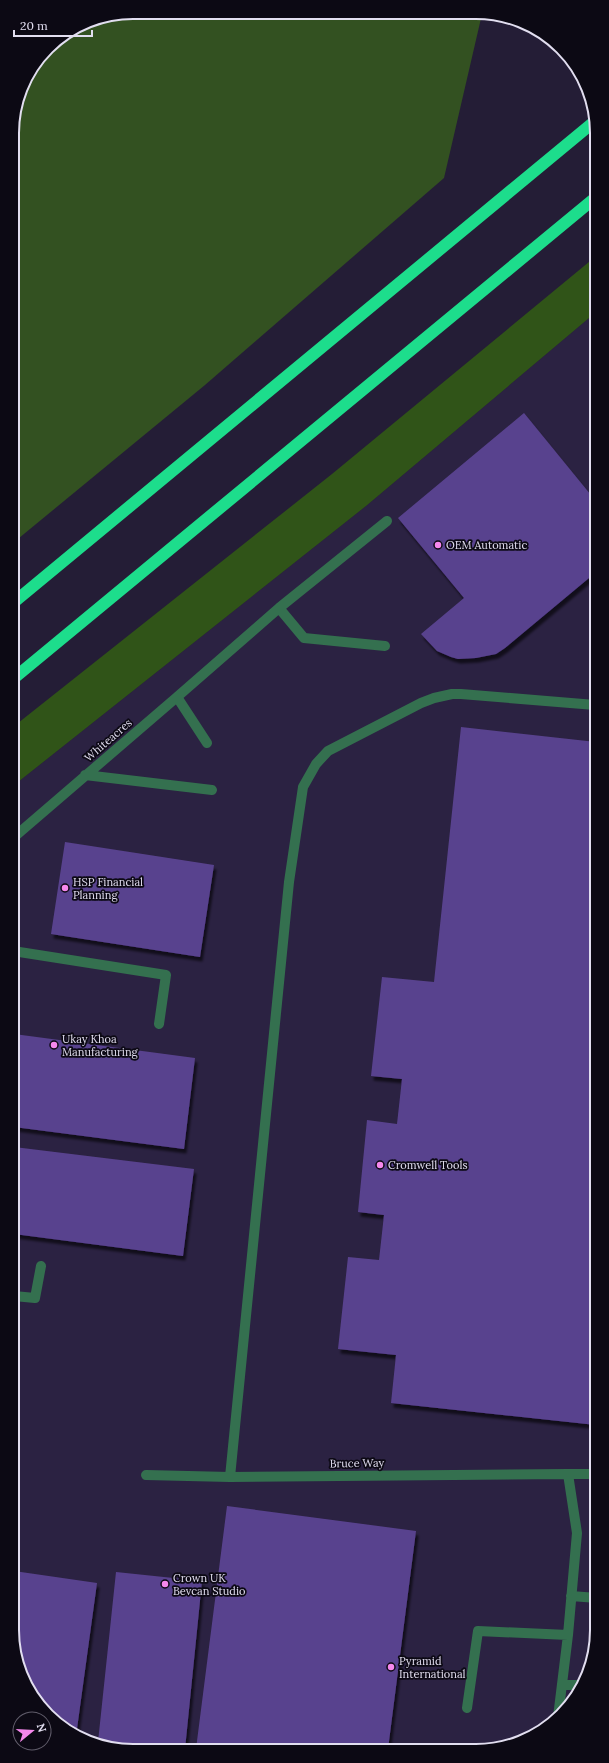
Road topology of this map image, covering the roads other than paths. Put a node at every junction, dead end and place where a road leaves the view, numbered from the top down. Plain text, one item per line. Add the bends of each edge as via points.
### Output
1 (590, 126) edge
2 (590, 202) edge
3 (387, 521) dead end
4 (19, 598) edge
5 (279, 608) junction
6 (385, 646) dead end
7 (19, 674) edge
8 (177, 697) junction
9 (590, 704) edge
10 (207, 743) dead end
11 (86, 775) junction
12 (212, 790) dead end
13 (19, 833) edge
14 (19, 952) edge
15 (159, 1024) dead end
16 (40, 1266) dead end
17 (19, 1296) edge
18 (568, 1474) junction
19 (590, 1474) edge
20 (146, 1475) dead end
21 (230, 1477) junction
22 (571, 1596) junction
23 (590, 1597) edge
24 (568, 1635) junction
25 (562, 1685) junction
26 (576, 1685) edge
27 (467, 1708) dead end
28 (559, 1708) edge

1 - 4 highway
2 - 7 highway
3 - 5 lane, Whiteacres
5 - 6 lane via 304,638
5 - 8 lane, Whiteacres
8 - 10 lane
8 - 11 lane, Whiteacres
9 - 21 lane via 452,694 421,703 341,743 328,751 309,774 303,787 289,882
11 - 12 lane
11 - 13 lane, Whiteacres
14 - 15 lane via 166,975
16 - 17 lane via 35,1298
18 - 19 lane, Bruce Way
18 - 21 lane, Bruce Way
18 - 22 lane via 577,1533
20 - 21 lane, Bruce Way
22 - 23 lane
22 - 24 lane
24 - 25 lane
24 - 27 lane via 478,1631
25 - 26 lane
25 - 28 lane

